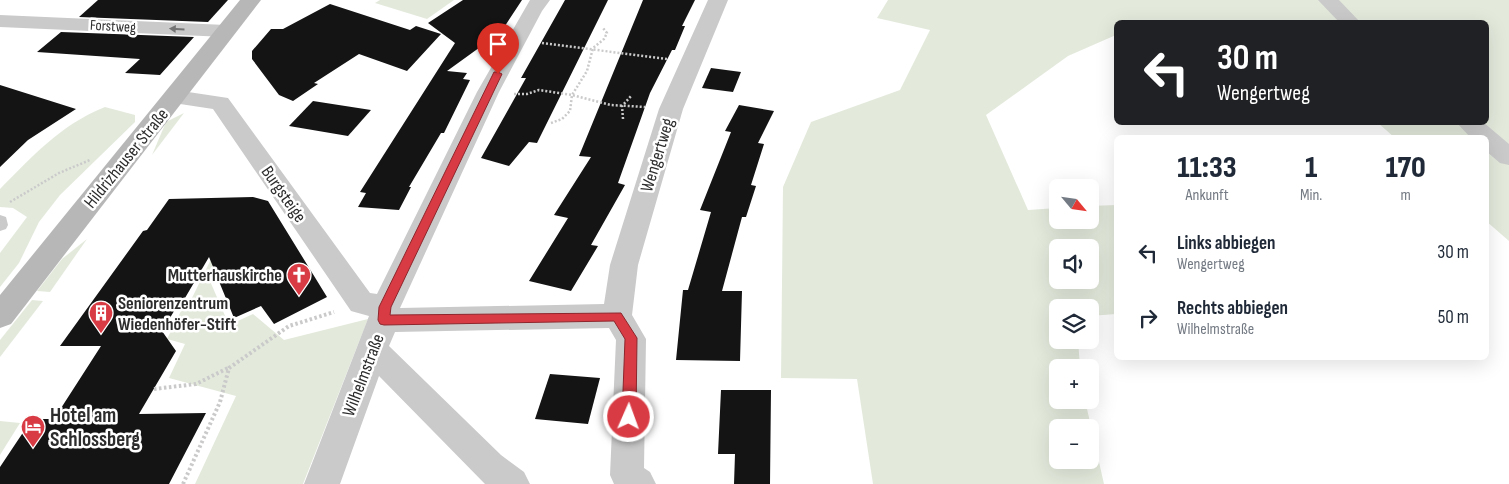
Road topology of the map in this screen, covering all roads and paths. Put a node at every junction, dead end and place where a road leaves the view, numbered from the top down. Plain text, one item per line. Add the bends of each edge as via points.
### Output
1 (251, 0) edge
2 (540, 0) edge
3 (718, 0) edge
4 (1328, 0) edge
5 (4, 13) edge
6 (1348, 20) edge
7 (603, 28) dead end
8 (226, 31) junction
9 (516, 39) junction
10 (593, 48) junction
11 (692, 61) junction
12 (488, 92) junction
13 (572, 95) junction
14 (632, 95) dead end
15 (175, 97) junction
16 (622, 106) junction
17 (671, 109) junction
18 (623, 119) dead end
19 (551, 123) dead end
20 (1471, 125) edge
21 (1483, 135) edge
22 (1489, 140) edge
23 (1509, 157) edge
24 (92, 159) dead end
25 (8, 203) dead end
26 (377, 310) junction
27 (0, 316) edge
28 (617, 316) junction
29 (373, 350) junction
30 (229, 368) junction
31 (154, 389) dead end
32 (183, 484) edge
33 (322, 484) edge
34 (512, 484) edge
35 (638, 484) edge

1 - 8 main road, Hildrizhauser Straße
2 - 9 street, Wilhelmstraße
3 - 11 street, Wengertweg
4 - 6 street
8 -> 5 street, Forstweg
7 - 10 path via 607,33 604,40
8 - 15 main road, Hildrizhauser Straße
9 - 10 path
9 - 12 street, Wilhelmstraße
10 - 11 path
10 - 13 path via 587,71
11 - 17 street, Wengertweg
12 - 13 path via 527,94 539,90
12 - 26 street, Wilhelmstraße
13 - 16 path
13 - 19 path via 570,111
14 - 16 path
15 - 26 street, Burgsteige via 220,102
15 - 27 main road, Hildrizhauser Straße
16 - 17 path
16 - 18 path
17 - 28 street, Wengertweg via 624,265
20 - 21 street
22 - 23 street
24 - 25 path via 59,172
26 - 28 street
26 - 29 street, Wilhelmstraße
26 - 30 path via 289,326
28 - 35 street via 631,338 627,476
29 - 33 street, Wilhelmstraße
29 - 34 street via 489,466
30 - 31 path via 196,384
30 - 32 path via 220,402

